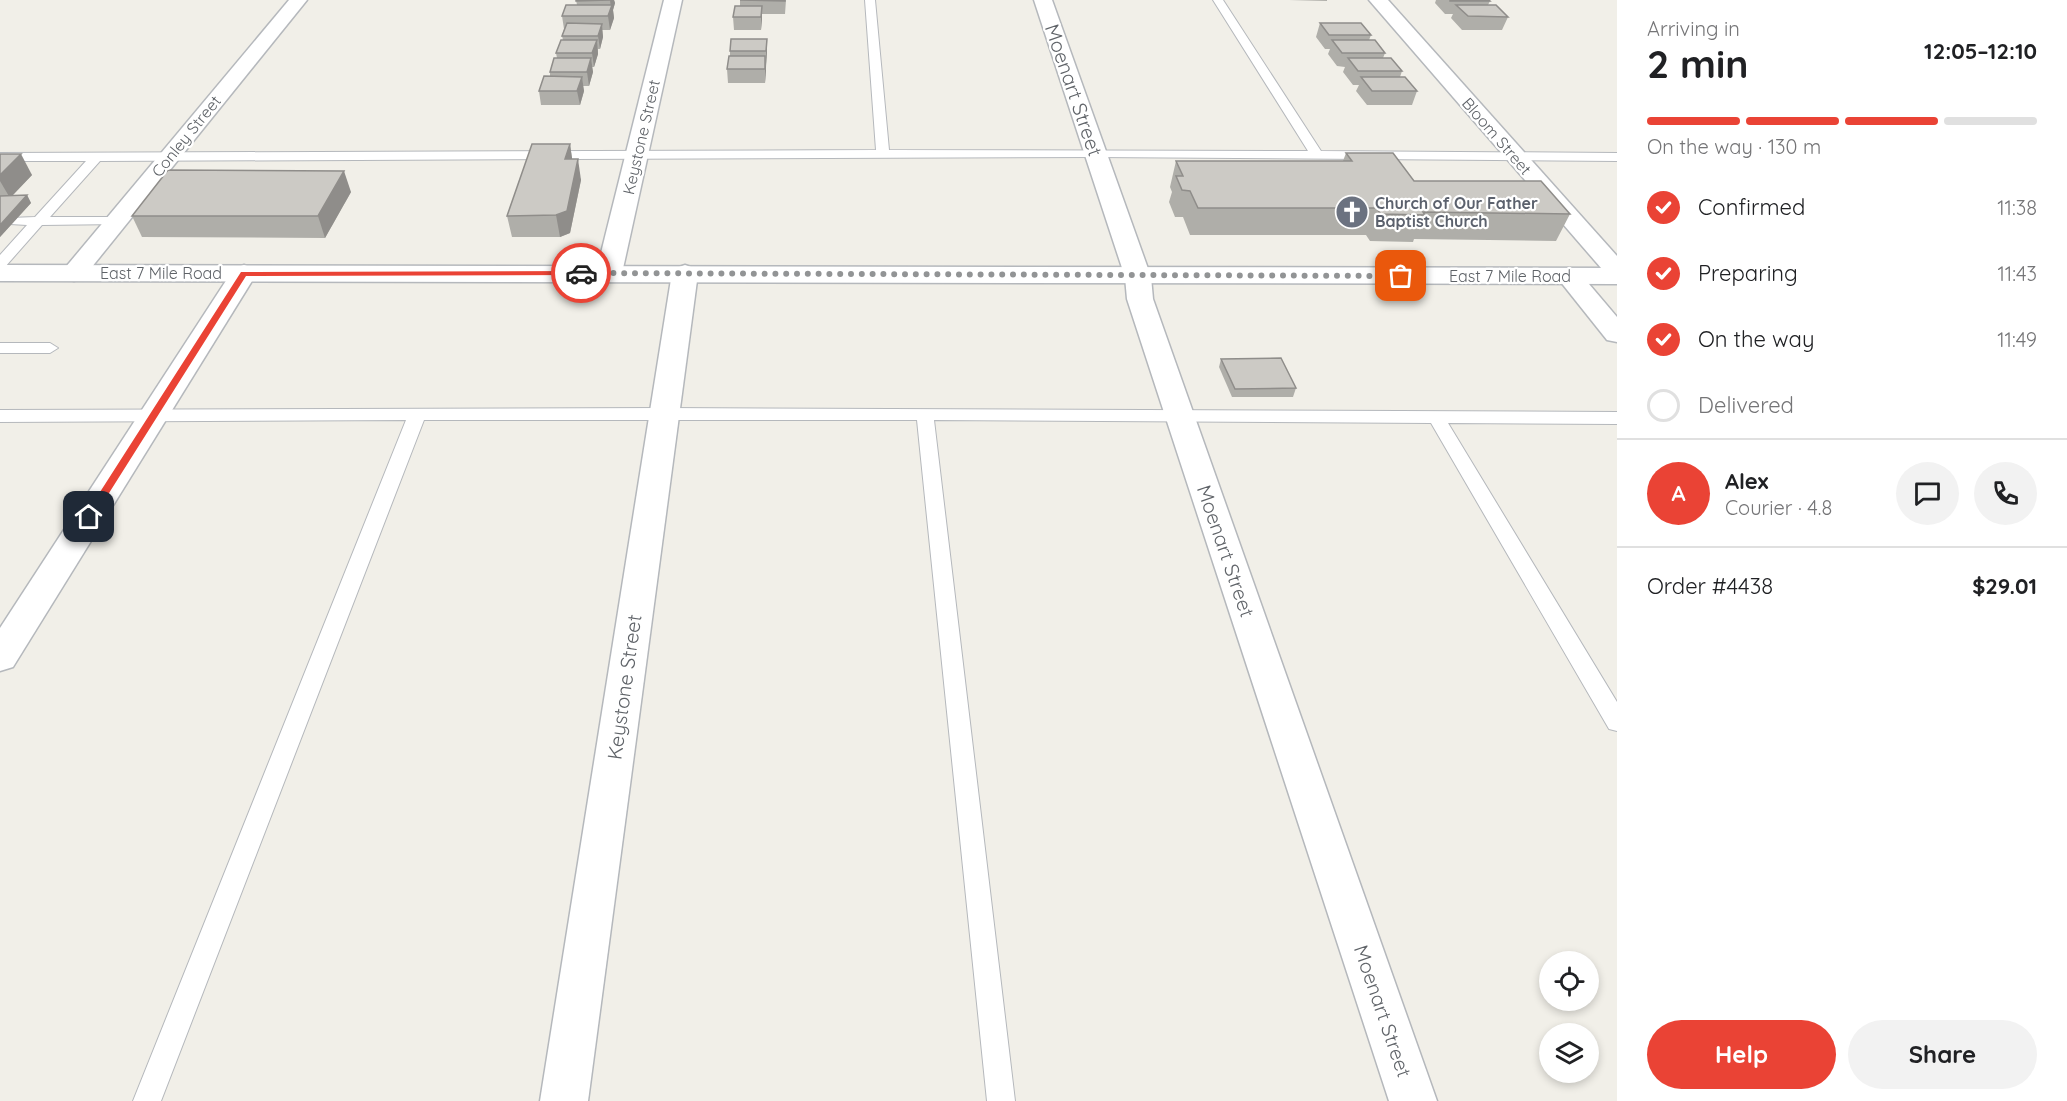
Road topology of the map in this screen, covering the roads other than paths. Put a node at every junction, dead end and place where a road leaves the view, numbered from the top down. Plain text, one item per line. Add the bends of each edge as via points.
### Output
1 (298, 0) edge
2 (673, 0) edge
3 (870, 0) edge
4 (1043, 0) edge
5 (1218, 0) edge
6 (1378, 0) edge
7 (1096, 153) junction
8 (883, 154) junction
9 (171, 155) junction
10 (1317, 155) junction
11 (97, 156) junction
12 (636, 156) junction
13 (0, 157) edge
14 (1515, 157) junction
15 (1617, 157) edge
16 (38, 213) junction
17 (15, 220) edge
18 (116, 221) junction
19 (28, 233) junction
20 (3, 234) edge
21 (0, 264) edge
22 (1617, 271) edge
23 (0, 273) edge
24 (74, 273) junction
25 (244, 273) junction
26 (609, 273) junction
27 (685, 273) junction
28 (1569, 276) junction
29 (1617, 276) edge
30 (1138, 277) junction
31 (1617, 334) edge
32 (0, 348) edge
33 (50, 348) dead end
34 (664, 413) junction
35 (925, 414) junction
36 (417, 415) junction
37 (0, 416) edge
38 (1180, 416) junction
39 (152, 417) junction
40 (1436, 417) junction
41 (1617, 418) edge
42 (0, 657) edge
43 (1617, 722) edge
44 (147, 1101) edge
45 (564, 1101) edge
46 (1001, 1101) edge
47 (1413, 1101) edge

1 - 9 street, Conley Street
2 - 12 street, Keystone Street
3 - 8 lane
4 - 7 street, Moenart Street
5 - 10 lane
6 - 14 street, Bloom Street
7 - 8 lane
7 - 10 lane
7 - 30 street, Moenart Street
8 - 12 lane
9 - 11 lane
9 - 12 lane
9 - 18 street, Conley Street
10 - 14 lane
11 - 13 lane
11 - 16 lane via 52,206
12 - 26 street, Keystone Street
14 - 15 lane
14 - 22 street, Bloom Street
16 - 17 lane
16 - 18 lane
16 - 19 lane
18 - 24 street, Conley Street
19 - 20 lane
19 - 21 lane
23 - 24 street, East 7 Mile Road
24 - 25 street, East 7 Mile Road
25 - 26 street, East 7 Mile Road
25 - 39 street
26 - 27 street, East 7 Mile Road
27 - 30 street, East 7 Mile Road
27 - 34 street, Keystone Street
28 - 29 street, East 7 Mile Road
28 - 30 street, East 7 Mile Road
28 - 31 street
30 - 38 street, Moenart Street via 1140,299
32 - 33 lane
34 - 35 lane
34 - 36 lane
34 - 45 street, Keystone Street
35 - 38 lane
35 - 46 lane
36 - 39 lane
36 - 44 lane
37 - 39 lane
38 - 40 lane
38 - 47 street, Moenart Street
39 - 42 street
40 - 41 lane
40 - 43 lane

